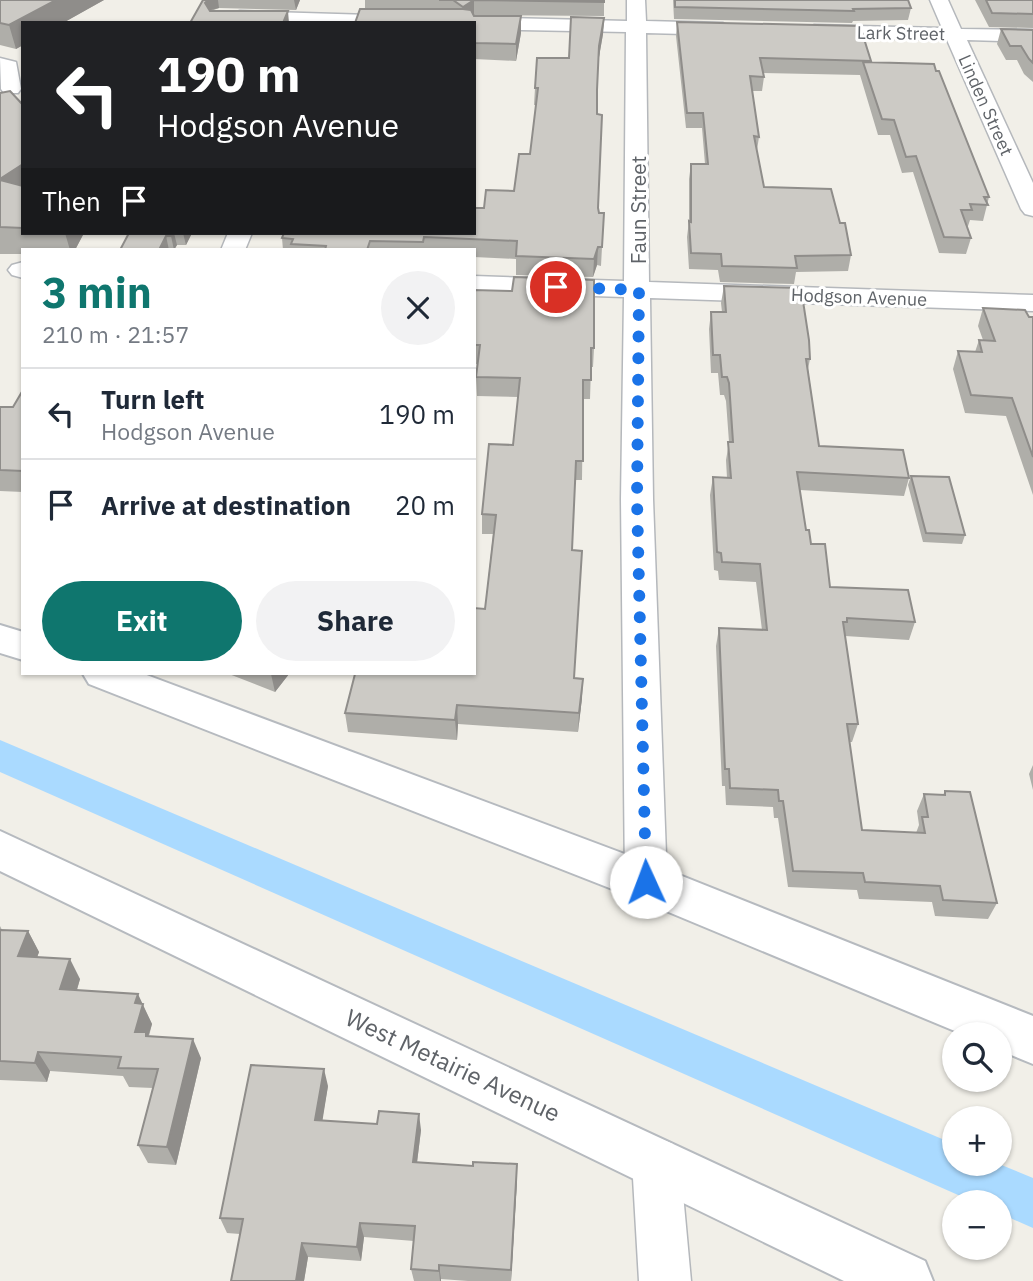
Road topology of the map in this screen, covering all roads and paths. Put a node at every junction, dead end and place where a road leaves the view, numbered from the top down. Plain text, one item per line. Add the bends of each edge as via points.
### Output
1 (333, 0) edge
2 (939, 0) edge
3 (637, 14) edge
4 (219, 16) edge
5 (324, 21) edge
6 (476, 23) edge
7 (747, 30) edge
8 (789, 31) edge
9 (954, 34) junction
10 (1033, 36) edge
11 (0, 64) edge
12 (11, 89) edge
13 (1033, 209) edge
14 (476, 284) edge
15 (639, 290) junction
16 (1033, 303) edge
17 (0, 639) edge
18 (21, 645) edge
19 (106, 675) edge
20 (0, 850) edge
21 (646, 882) junction
22 (1033, 1040) edge
23 (656, 1161) junction
24 (665, 1281) edge
25 (905, 1281) edge

1 - 5 street
2 - 9 street, Linden Street
3 - 6 street
3 - 7 street
3 - 15 street, Faun Street
4 - 5 street
8 - 9 street, Lark Street
9 - 10 street, Lark Street
9 - 13 street, Linden Street
11 - 12 street via 9,66
14 - 15 street, Hodgson Avenue
15 - 16 street, Hodgson Avenue
15 - 21 street, Faun Street via 637,499
17 - 18 main road
19 - 21 main road
20 - 23 main road, West Metairie Avenue
21 - 22 main road
23 - 24 street
23 - 25 main road, West Metairie Avenue

